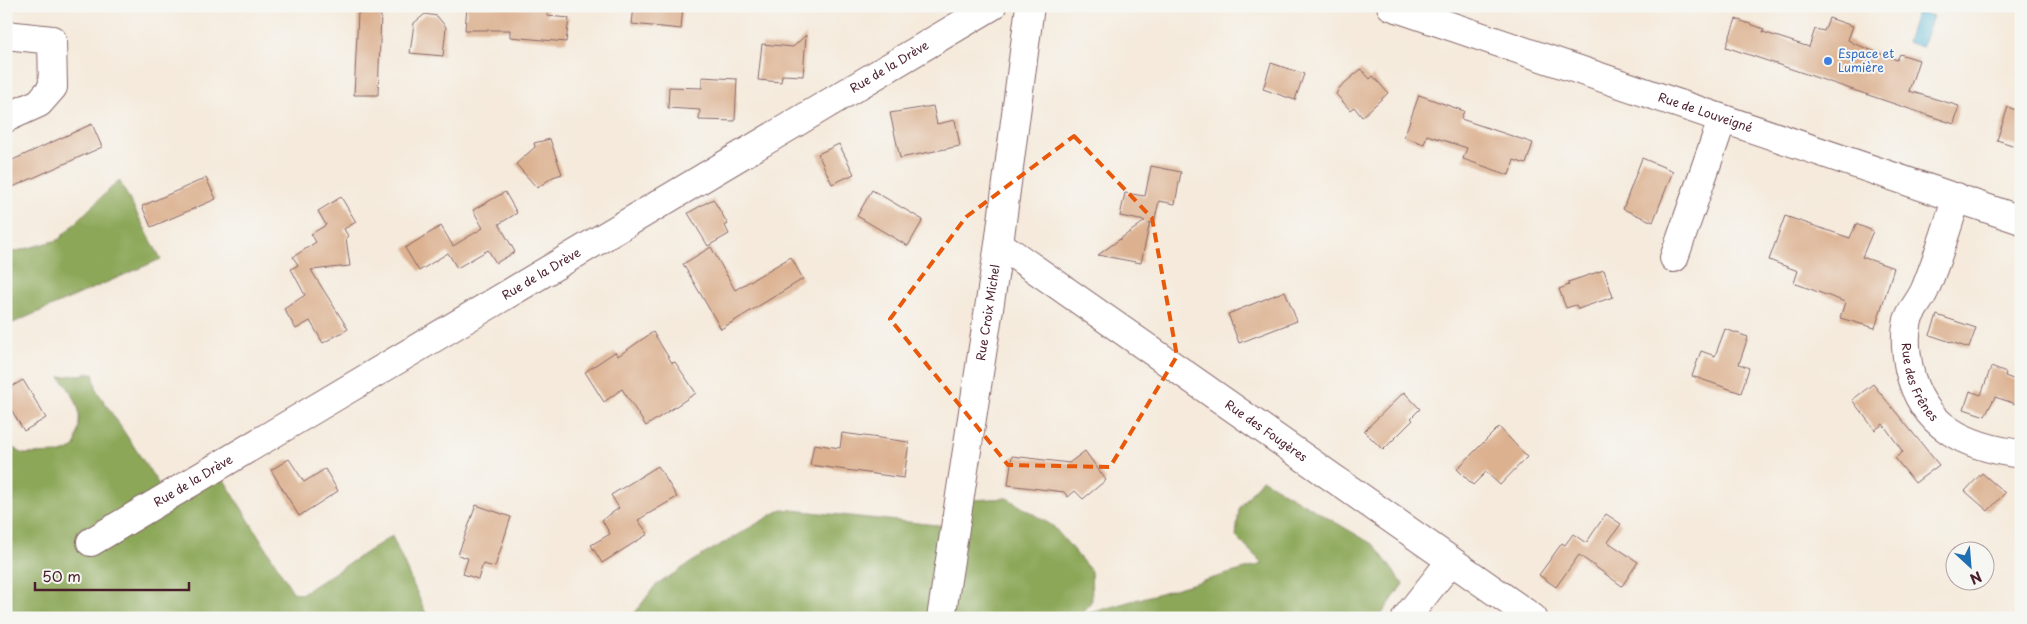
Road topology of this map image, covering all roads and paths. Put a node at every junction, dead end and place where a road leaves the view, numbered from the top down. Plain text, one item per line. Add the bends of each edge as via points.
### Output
1 (992, 6) edge
2 (1030, 6) edge
3 (1390, 6) edge
4 (6, 35) edge
5 (6, 118) edge
6 (1722, 120) junction
7 (1957, 197) junction
8 (2021, 220) edge
9 (999, 244) junction
10 (1674, 258) dead end
11 (2021, 454) edge
12 (91, 542) dead end
13 (1451, 561) junction
14 (941, 618) edge
15 (1406, 618) edge
16 (1533, 618) edge

1 - 12 street, Rue de la Drève
2 - 9 street, Rue Croix Michel
3 - 6 street, Rue de Louveigné
4 - 5 street via 52,40 53,87 39,103
6 - 7 street, Rue de Louveigné
6 - 10 street
7 - 8 street, Rue de Louveigné
7 - 11 street, Rue des Frênes via 1925,290 1908,319 1906,355 1911,379 1925,408 1949,431 1978,446
9 - 13 street, Rue des Fougères
9 - 14 street, Rue Croix Michel
13 - 15 street
13 - 16 street, Rue des Fougères

